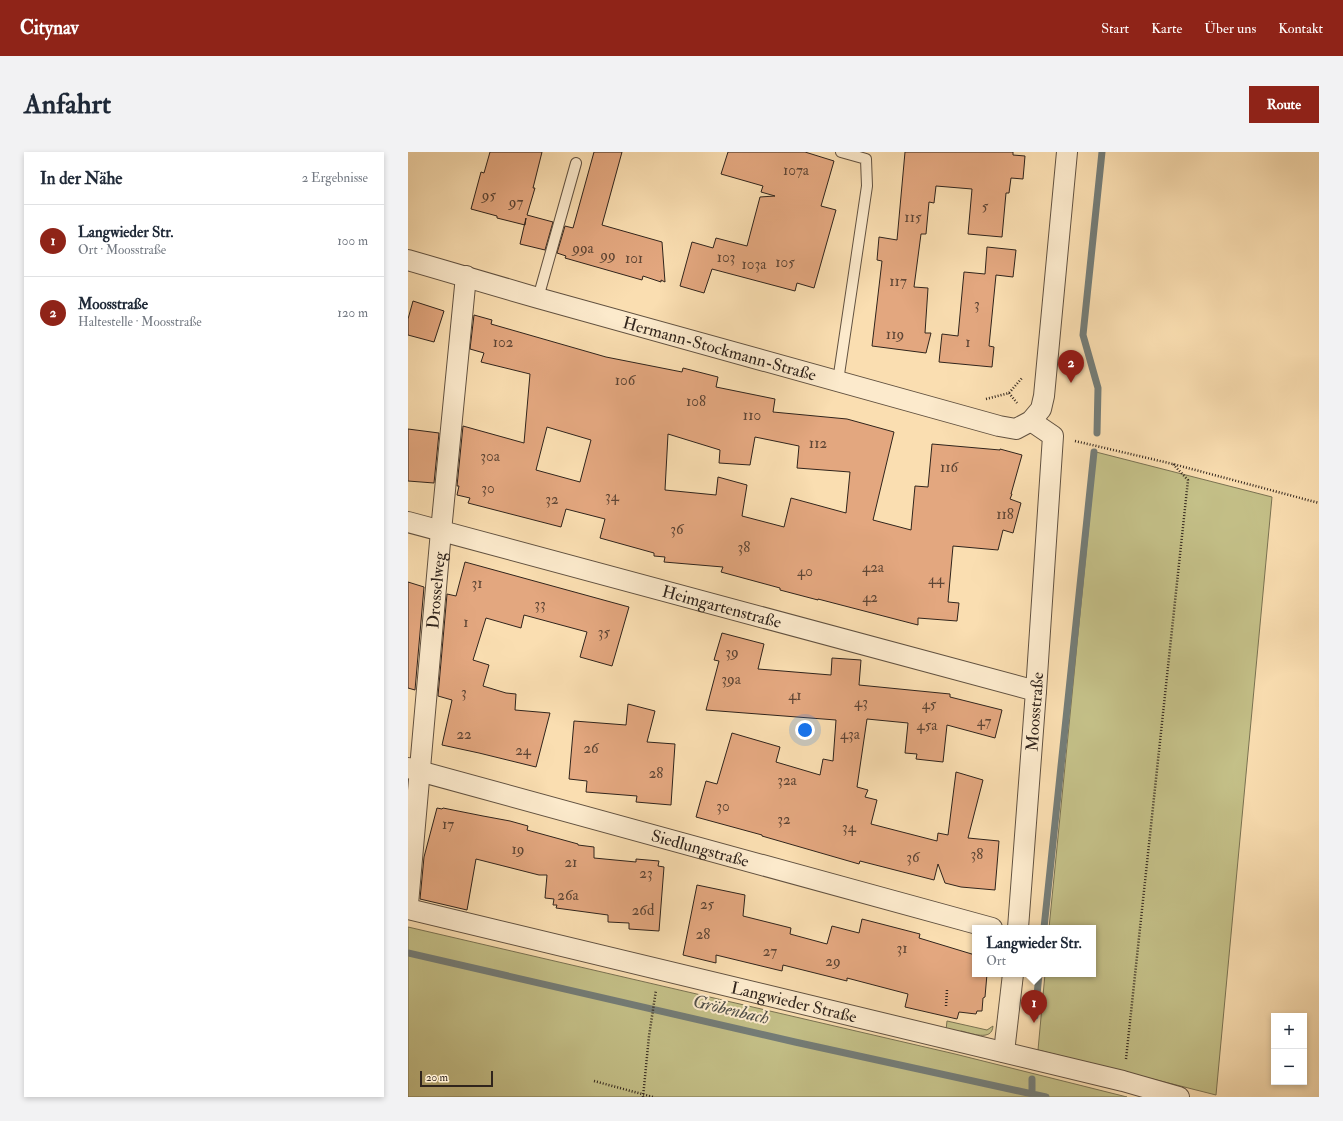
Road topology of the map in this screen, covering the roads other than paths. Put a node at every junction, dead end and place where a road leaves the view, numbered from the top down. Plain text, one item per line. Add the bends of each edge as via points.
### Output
1 (841, 152) edge
2 (1066, 152) edge
3 (576, 163) dead end
4 (408, 260) edge
5 (466, 276) junction
6 (538, 298) junction
7 (838, 381) junction
8 (1031, 421) junction
9 (408, 522) edge
10 (441, 531) junction
11 (1036, 691) junction
12 (414, 770) edge
13 (408, 904) edge
14 (408, 909) edge
15 (981, 925) edge
16 (1018, 925) edge
17 (1013, 977) edge
18 (1004, 1052) junction
19 (1180, 1097) edge

1 - 7 lane via 866,160 867,186
2 - 8 street via 1044,396 1041,409
3 - 6 lane
4 - 5 street, Hermann-Stockmann-Straße
5 - 6 street, Hermann-Stockmann-Straße
5 - 10 street, Drosselweg
6 - 7 street, Hermann-Stockmann-Straße
7 - 8 street, Hermann-Stockmann-Straße via 999,426 1016,428
8 - 11 street, Moosstraße via 1053,436
9 - 10 street, Heimgartenstraße
10 - 11 street, Heimgartenstraße
10 - 12 street, Drosselweg
11 - 16 street, Moosstraße
12 - 13 street, Drosselweg
12 - 15 street, Siedlungstraße
14 - 18 street, Langwieder Straße
17 - 18 street
18 - 19 street, Langwieder Straße

